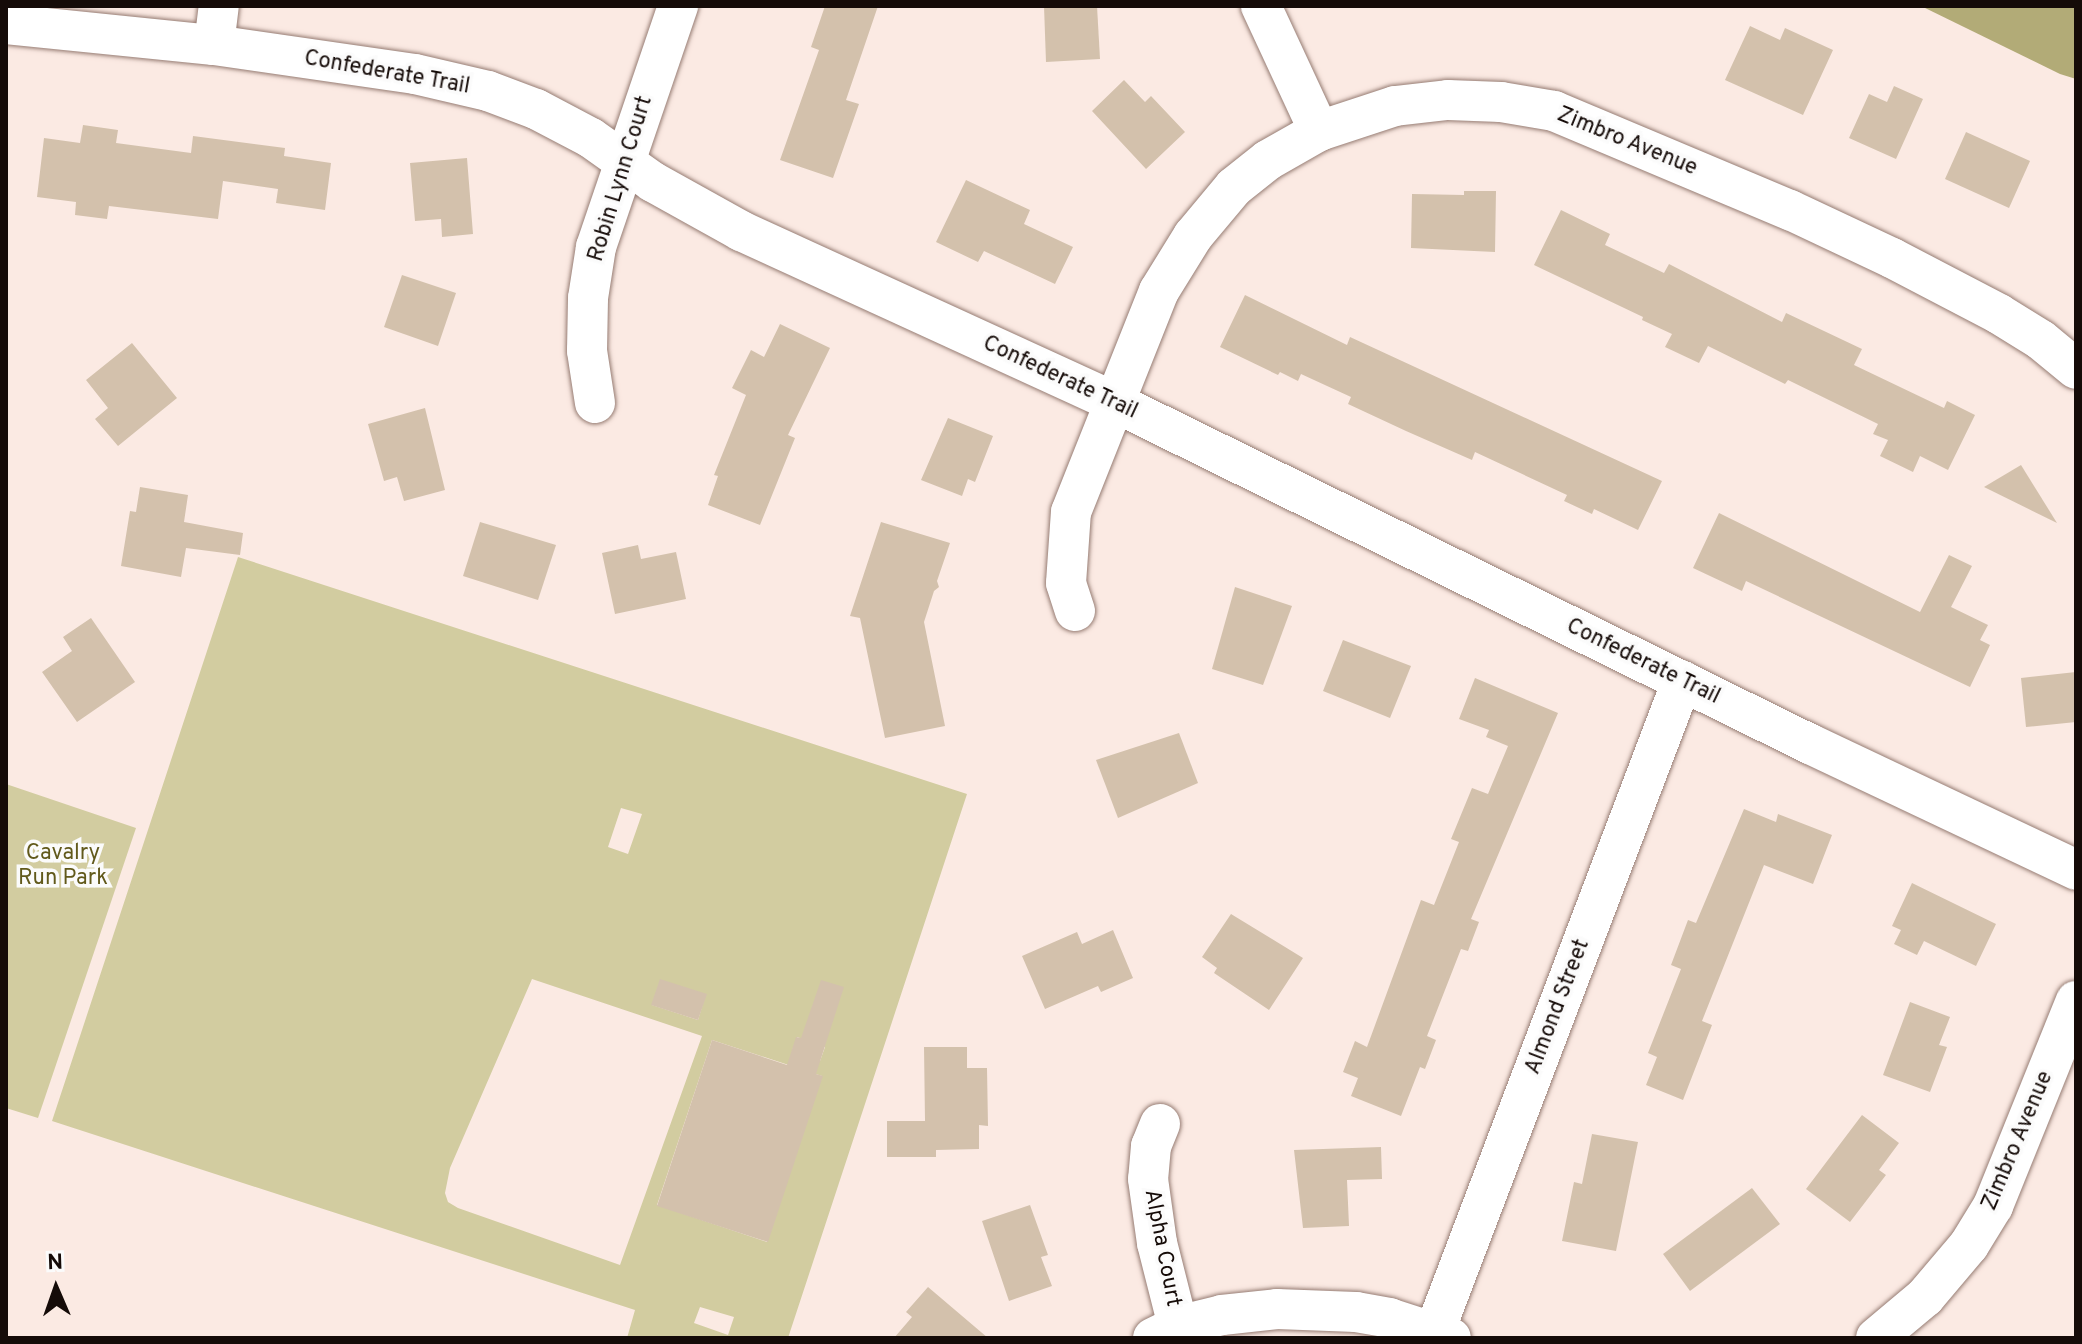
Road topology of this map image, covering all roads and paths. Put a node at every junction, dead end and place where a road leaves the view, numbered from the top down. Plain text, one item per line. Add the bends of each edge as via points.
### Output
1 (219, 6) edge
2 (678, 6) edge
3 (1261, 6) edge
4 (6, 24) edge
5 (214, 45) junction
6 (1319, 131) junction
7 (624, 160) junction
8 (2076, 369) edge
9 (1114, 402) junction
10 (595, 403) dead end
11 (1075, 611) dead end
12 (1682, 681) junction
13 (2076, 870) edge
14 (2076, 1001) edge
15 (1160, 1124) dead end
16 (1166, 1332) edge
17 (1442, 1335) edge
18 (1876, 1338) edge

1 - 5 street
2 - 7 street, Robin Lynn Court
3 - 6 street
4 - 5 street, Confederate Trail
5 - 7 street, Confederate Trail via 464,84 536,109
6 - 8 street, Zimbro Avenue via 1395,106 1448,100 1554,111 1892,258 1999,314
6 - 9 street, Zimbro Avenue via 1234,187 1193,236 1159,291
7 - 9 street, Confederate Trail via 741,231
7 - 10 street, Robin Lynn Court via 596,247 588,298 587,351
9 - 11 street, Zimbro Avenue via 1071,512 1066,583
9 - 12 street, Confederate Trail
12 - 13 street, Confederate Trail
12 - 17 street, Almond Street
14 - 18 street, Zimbro Avenue via 1993,1206 1969,1245 1925,1297
15 - 16 street, Alpha Court via 1151,1146 1148,1179
16 - 17 street via 1253,1310 1324,1309 1389,1318

